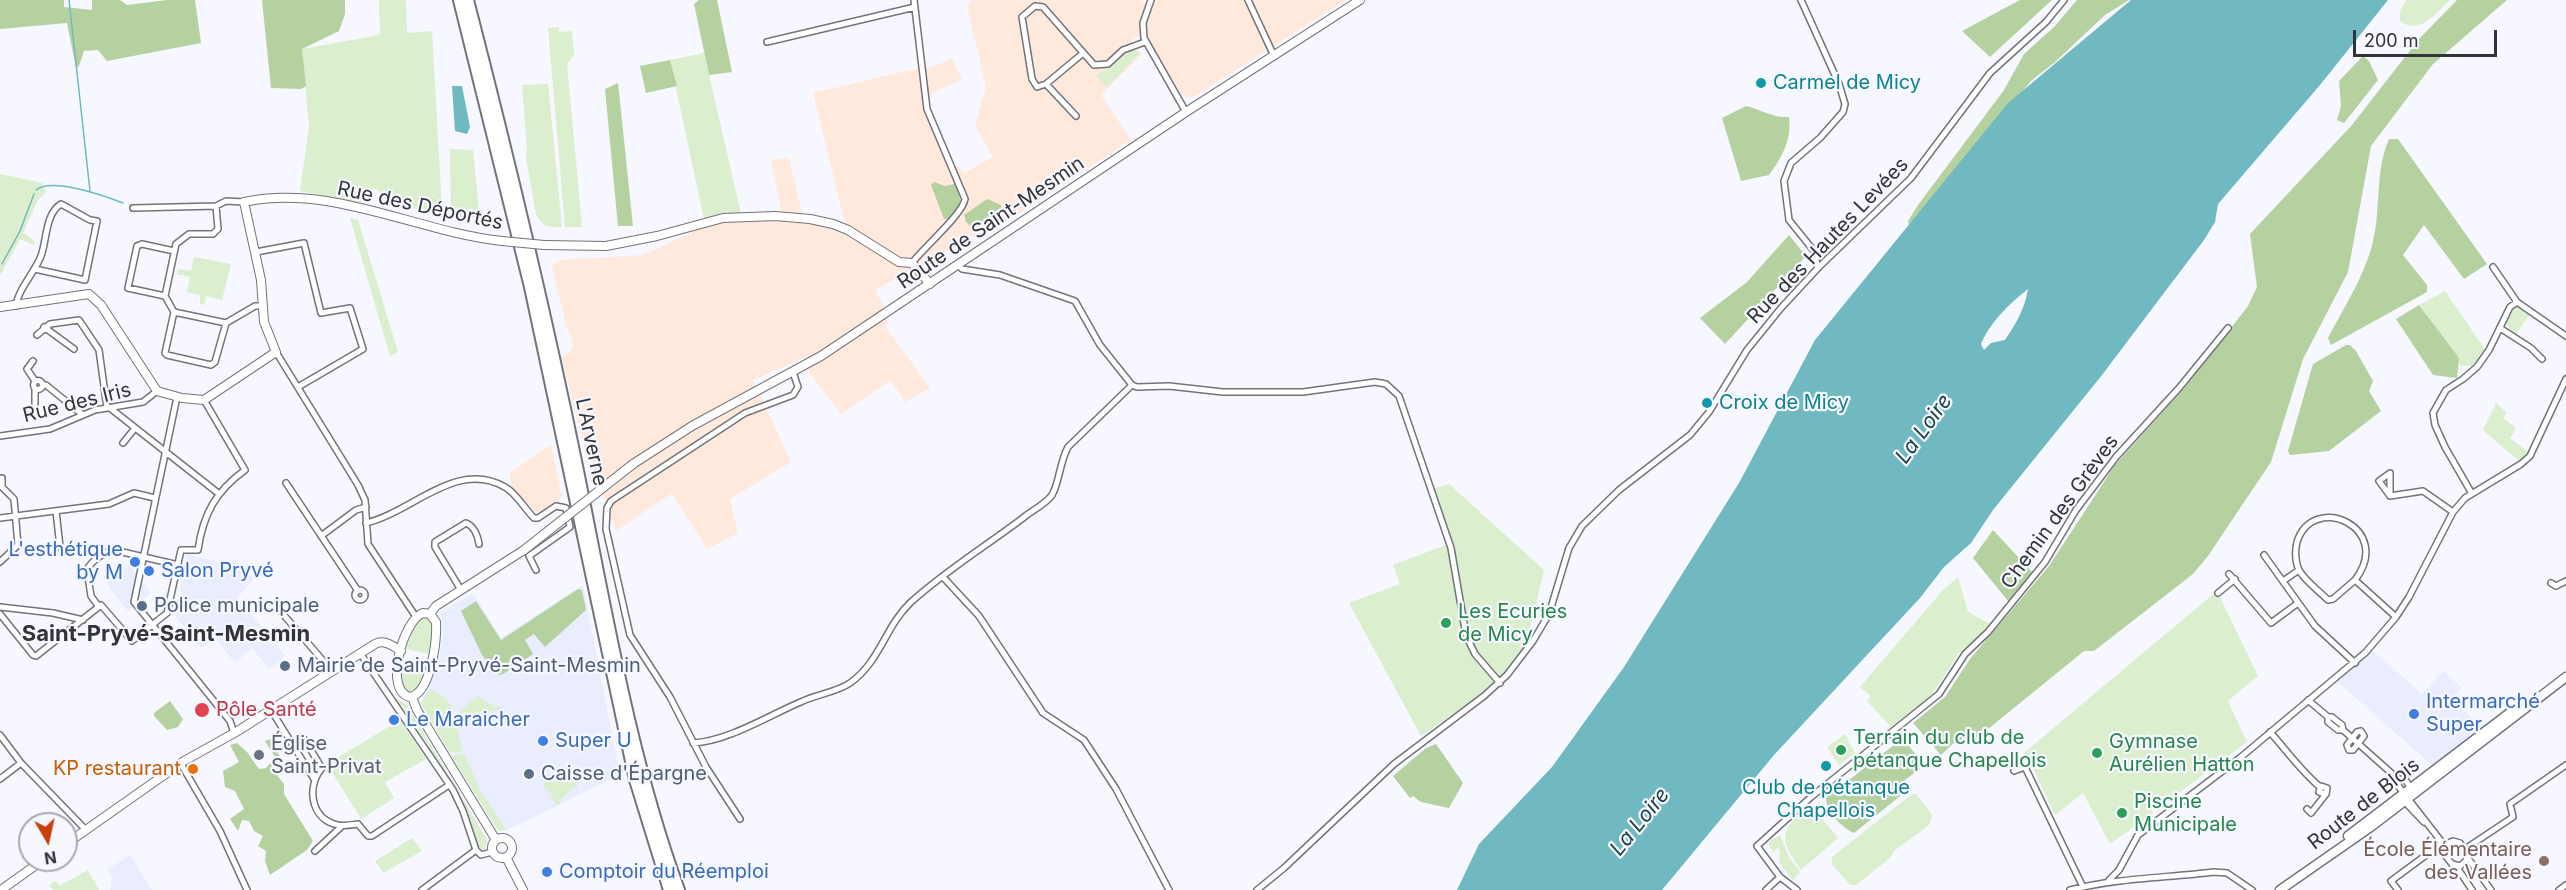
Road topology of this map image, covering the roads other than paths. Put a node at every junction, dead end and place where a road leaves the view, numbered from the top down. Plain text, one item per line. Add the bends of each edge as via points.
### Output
1 (459, 0) edge
2 (468, 0) edge
3 (1151, 0) edge
4 (1248, 0) edge
5 (1360, 0) edge
6 (1801, 0) edge
7 (2064, 0) edge
8 (915, 3) edge
9 (767, 42) dead end
10 (1145, 42) junction
11 (1082, 54) junction
12 (1274, 56) junction
13 (1046, 84) junction
14 (1186, 112) junction
15 (1076, 116) dead end
16 (244, 202) junction
17 (216, 206) junction
18 (133, 208) dead end
19 (174, 251) junction
20 (256, 252) junction
21 (912, 263) junction
22 (958, 265) junction
23 (2493, 267) dead end
24 (1818, 268) junction
25 (35, 269) junction
26 (930, 284) junction
27 (165, 296) junction
28 (2517, 303) junction
29 (16, 306) junction
30 (263, 306) junction
31 (0, 307) edge
32 (174, 312) junction
33 (226, 323) junction
34 (44, 327) junction
35 (2228, 328) dead end
36 (2500, 328) junction
37 (37, 335) dead end
38 (2566, 336) edge
39 (74, 349) dead end
40 (276, 352) junction
41 (2542, 359) dead end
42 (33, 361) dead end
43 (793, 372) junction
44 (2566, 379) edge
45 (36, 381) junction
46 (43, 385) junction
47 (1132, 385) junction
48 (298, 387) junction
49 (35, 390) junction
50 (157, 391) junction
51 (177, 398) junction
52 (204, 400) junction
53 (34, 408) dead end
54 (108, 408) junction
55 (83, 415) junction
56 (135, 428) junction
57 (0, 436) edge
58 (123, 443) dead end
59 (165, 451) junction
60 (2, 478) dead end
61 (286, 483) dead end
62 (2471, 492) junction
63 (218, 493) junction
64 (2390, 496) dead end
65 (155, 498) junction
66 (366, 507) junction
67 (56, 511) junction
68 (2453, 512) junction
69 (16, 517) junction
70 (0, 518) edge
71 (366, 522) junction
72 (321, 536) junction
73 (479, 544) dead end
74 (60, 547) dead end
75 (2264, 555) dead end
76 (143, 556) junction
77 (0, 562) edge
78 (178, 565) junction
79 (536, 570) dead end
80 (2299, 570) junction
81 (2229, 574) dead end
82 (943, 577) junction
83 (2235, 579) junction
84 (2355, 580) junction
85 (2283, 581) junction
86 (2566, 581) edge
87 (2552, 583) dead end
88 (461, 590) junction
89 (358, 591) dead end
90 (2218, 593) dead end
91 (2298, 603) junction
92 (100, 606) junction
93 (276, 606) dead end
94 (0, 607) edge
95 (0, 614) edge
96 (430, 614) junction
97 (416, 617) junction
98 (2396, 617) junction
99 (83, 620) junction
100 (151, 626) junction
101 (402, 647) junction
102 (360, 653) junction
103 (2355, 663) junction
104 (331, 670) junction
105 (2566, 671) edge
106 (2566, 677) edge
107 (1500, 683) junction
108 (399, 691) junction
109 (412, 697) junction
110 (2308, 700) junction
111 (394, 701) junction
112 (271, 710) junction
113 (2510, 717) junction
114 (2270, 732) junction
115 (234, 733) junction
116 (0, 735) edge
117 (2352, 738) junction
118 (693, 743) junction
119 (2358, 743) junction
120 (293, 745) junction
121 (21, 763) junction
122 (181, 764) junction
123 (2566, 765) edge
124 (2014, 771) dead end
125 (0, 779) edge
126 (314, 779) junction
127 (449, 785) junction
128 (2407, 795) junction
129 (2307, 810) dead end
130 (740, 819) dead end
131 (342, 825) junction
132 (86, 829) junction
133 (78, 835) edge
134 (496, 840) junction
135 (2443, 845) junction
136 (476, 849) junction
137 (2464, 849) junction
138 (315, 851) dead end
139 (492, 852) junction
140 (506, 857) junction
141 (2468, 857) junction
142 (2457, 866) junction
143 (27, 872) edge
144 (1780, 877) junction
145 (2109, 880) junction
146 (2293, 885) edge
147 (2566, 885) edge
148 (2083, 887) junction
149 (1, 890) edge
150 (247, 890) edge
151 (422, 890) edge
152 (523, 890) edge
153 (669, 890) edge
154 (679, 890) edge
155 (1169, 890) edge
156 (1257, 890) edge
157 (1766, 890) edge
158 (1797, 890) edge
159 (2070, 890) edge
160 (2252, 890) edge
161 (2280, 890) edge
162 (2398, 890) edge
163 (2472, 890) edge
164 (2491, 890) edge
165 (2559, 890) edge

1 - 153 highway, L'Arverne via 530,287 635,780
2 - 154 highway, L'Arverne via 538,285 644,778
3 - 10 street via 1143,23
4 - 12 street
5 - 12 main road, Route de Saint-Mesmin
6 - 24 street via 1845,104 1843,112 1820,138 1791,163 1784,181 1789,220 1814,251
7 - 24 street, Rue des Hautes Levées via 2046,22 1990,73 1911,178
8 - 9 street
8 - 21 street via 927,109 965,199 961,210
10 - 11 street via 1126,48 1102,65 1090,63
10 - 14 street
11 - 13 street
11 - 13 street via 1043,7 1032,8 1021,20 1032,79 1036,87
12 - 14 main road, Route de Saint-Mesmin
13 - 15 street
14 - 22 main road, Route de Saint-Mesmin
16 - 17 street, Rue des Déportés via 226,201
16 - 20 main road
16 - 21 main road, Rue des Déportés, bridge via 275,198 326,202 463,236 544,245 606,246 723,218 785,216 848,230 898,261
17 - 18 street, Rue des Déportés
17 - 19 street via 218,229 213,234 189,234 176,244
19 - 27 street
19 - 27 street via 137,246 128,288
20 - 30 main road
20 - 48 street via 304,243 321,313 350,308 363,350
21 - 26 main road, Rue des Déportés
22 - 26 main road, Route de Saint-Mesmin
22 - 47 street via 1075,301 1100,345
23 - 28 street
24 - 107 street, Rue des Hautes Levées via 1747,350 1690,435 1619,490 1582,526 1569,548 1549,614
25 - 25 street via 57,206 61,204 98,221 85,280
25 - 29 street
26 - 43 main road, Route de Saint-Mesmin
27 - 32 street
28 - 36 street via 2510,307
28 - 38 street
29 - 31 main road
29 - 50 main road via 82,294 93,296
30 - 33 street via 255,306
30 - 40 main road via 266,328
32 - 33 street
32 - 33 street via 165,353 211,365
34 - 37 street
34 - 39 street
34 - 54 street via 79,320 99,350
35 - 144 street, Chemin des Grèves via 2116,457 2076,510 2045,562 1965,654 1943,688 1756,846
36 - 41 street
36 - 62 street via 2477,368 2446,390 2433,413 2445,447
40 - 48 street
40 - 52 main road
42 - 45 street via 27,369
43 - 88 main road, Route de Saint-Mesmin, bridge via 692,426 633,464 524,550
43 - 118 street via 798,387 794,395 745,414 611,501 607,508 606,529 630,635 670,697
44 - 62 street via 2530,456
45 - 46 street
45 - 49 street
46 - 49 street
46 - 55 street
47 - 82 street via 1068,447 1052,495
47 - 107 street via 1223,392 1293,392 1375,382 1391,386 1399,396 1449,541 1466,635 1475,654
48 - 66 street via 358,485
49 - 53 street
50 - 51 main road
50 - 54 street, Rue des Iris via 143,402
51 - 52 main road
51 - 59 street
52 - 63 street via 245,470
54 - 55 street, Rue des Iris
54 - 56 street
55 - 57 street, Rue des Iris via 50,429
56 - 58 street
56 - 59 street
59 - 63 street
59 - 65 street
60 - 69 street via 2,487 14,499
61 - 72 street
62 - 68 street
63 - 78 street via 204,519 198,550 181,550
64 - 68 street via 2423,490
65 - 67 street via 134,493 109,504
65 - 76 street
66 - 71 street
66 - 72 street
67 - 69 street
67 - 74 street
68 - 98 street
69 - 70 street
69 - 77 street via 18,545
71 - 72 street via 354,516
71 - 79 street via 463,478 484,478 510,491 534,518 556,506 566,508 568,529 529,556
71 - 97 street via 371,550
72 - 89 street
73 - 88 street via 471,525 466,523 435,542
75 - 85 street
76 - 78 street
76 - 92 street via 109,551 88,566 91,596
76 - 100 street via 134,602
78 - 100 street via 168,610
80 - 84 street via 2328,600
80 - 84 street via 2296,546 2300,536 2318,520 2334,518 2354,526 2365,543 2367,555
80 - 85 street
81 - 83 street
82 - 118 street via 900,613 880,651 851,682 739,730
82 - 155 street via 979,616 1043,713 1084,740 1116,789
83 - 90 street
83 - 91 street via 2271,622
84 - 98 street
85 - 91 street
86 - 87 street via 2556,586
88 - 96 main road, Route de Saint-Mesmin
91 - 103 street via 2315,626
92 - 99 street
92 - 100 street via 132,641
93 - 104 street
94 - 99 street
95 - 99 street via 36,656
96 - 97 main road
96 - 109 main road via 437,625 434,655 420,691
97 - 101 main road
98 - 103 street
100 - 115 street via 230,721
101 - 102 main road via 378,642
101 - 108 main road via 397,673
102 - 104 main road
102 - 111 street
103 - 110 street
104 - 112 main road
105 - 113 main road, Route de Blois
106 - 113 main road, Route de Blois
107 - 156 street, Rue des Hautes Levées via 1394,764
108 - 109 main road
108 - 111 street
109 - 134 main road
110 - 114 street
110 - 117 street via 2342,725
111 - 127 street
112 - 115 main road
112 - 120 street
113 - 128 main road, Route de Blois
114 - 129 street via 2320,787 2319,792 2326,794 2311,813
114 - 145 street via 2138,835
115 - 122 main road
116 - 121 street
117 - 119 street
117 - 119 street via 2347,745 2349,750
117 - 119 street via 2357,732 2363,733
118 - 130 street
119 - 128 street via 2398,779 2405,779
120 - 126 street
120 - 126 street via 304,739 322,768
121 - 125 street
121 - 132 street
122 - 132 main road
122 - 150 street
123 - 137 street via 2510,804 2513,817
124 - 148 street via 2025,767
126 - 131 street via 315,808 329,822
127 - 131 street via 372,836 358,824
127 - 136 street
128 - 135 street
128 - 146 main road, Route de Blois via 2372,826 2313,865
131 - 138 street
132 - 133 main road
134 - 139 main road
134 - 140 main road via 510,842 512,849
135 - 137 street via 2457,841
135 - 142 street via 2445,856
135 - 162 street via 2391,881
136 - 139 street via 481,855
136 - 151 street
137 - 141 street
139 - 140 main road via 498,858
140 - 152 main road
141 - 142 street via 2463,865
141 - 164 street
142 - 163 street
143 - 149 main road
144 - 157 street
144 - 158 street
145 - 148 street
145 - 160 street via 2227,873
146 - 161 main road, Route de Blois
147 - 165 street
148 - 159 street

